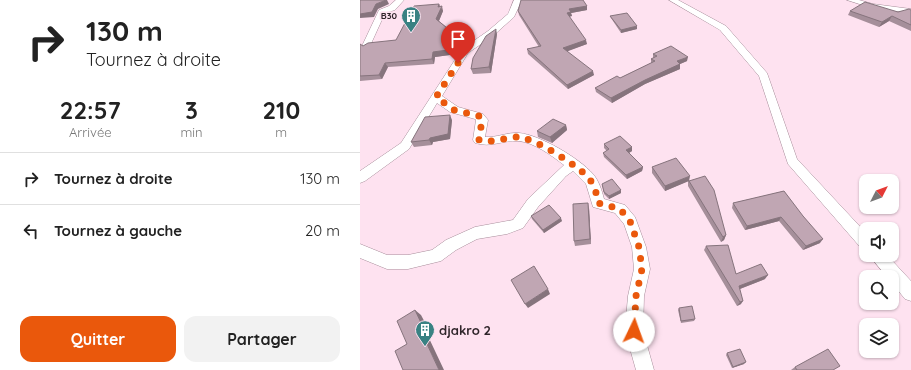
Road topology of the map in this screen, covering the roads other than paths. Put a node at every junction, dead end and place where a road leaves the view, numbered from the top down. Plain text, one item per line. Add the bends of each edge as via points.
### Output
1 (400, 0) edge
2 (518, 0) edge
3 (673, 0) edge
4 (851, 0) edge
5 (911, 11) edge
6 (366, 46) edge
7 (436, 97) junction
8 (573, 165) junction
9 (360, 178) edge
10 (859, 235) edge
11 (360, 251) edge
12 (883, 262) edge
13 (911, 293) edge
14 (645, 370) edge

1 - 6 street via 392,8 382,12
2 - 7 street via 511,14 491,33 465,51
3 - 10 street via 724,28 764,75 792,161
4 - 5 street via 872,6
7 - 8 street via 454,110 479,116 482,120 479,140 485,142 519,137 538,143
7 - 9 street via 405,146
8 - 11 street via 533,203 518,224 475,233 436,256 408,262 387,262
8 - 14 street via 588,178 597,193 598,203 620,209 633,228 642,269 636,296 634,331
12 - 13 street

